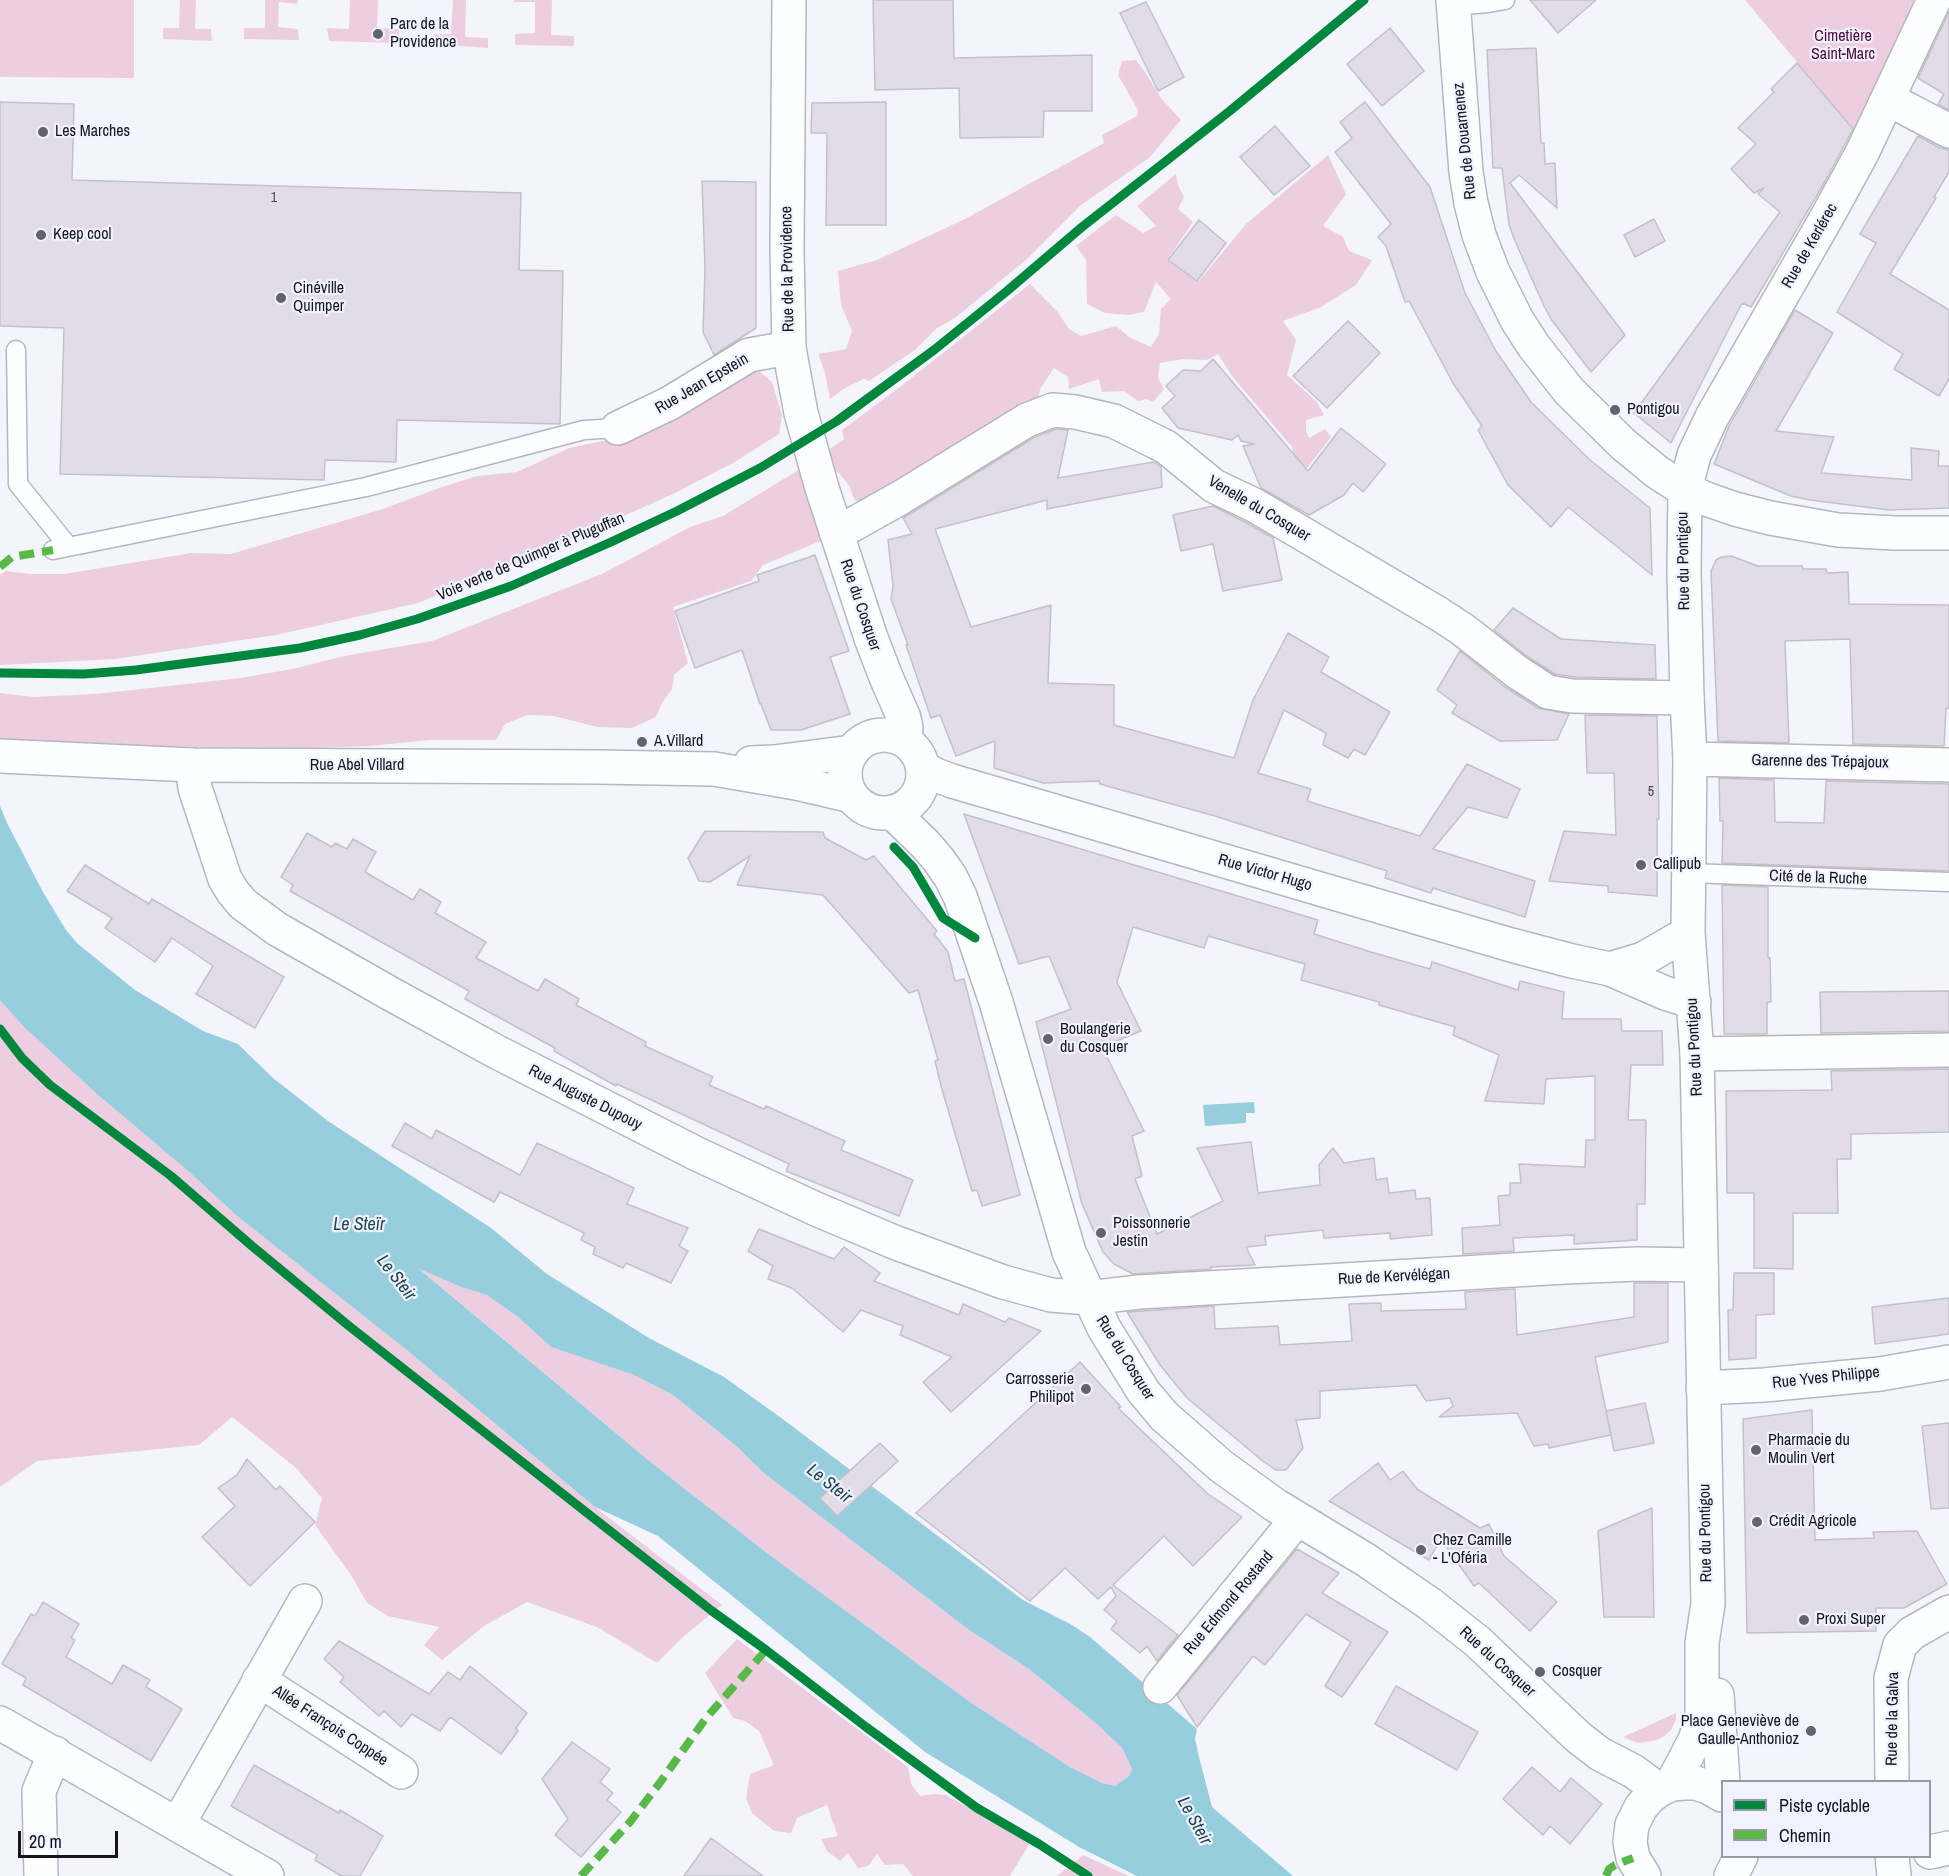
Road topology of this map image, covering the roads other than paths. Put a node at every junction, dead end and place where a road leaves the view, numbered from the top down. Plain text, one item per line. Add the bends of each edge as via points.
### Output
1 (789, 0) edge
2 (1505, 0) edge
3 (1934, 0) edge
4 (1454, 3) edge
5 (1888, 99) junction
6 (1949, 131) edge
7 (789, 348) junction
8 (16, 350) dead end
9 (618, 428) joint
10 (1685, 490) junction
11 (836, 532) junction
12 (1949, 533) edge
13 (1687, 698) junction
14 (0, 756) edge
15 (1690, 759) junction
16 (192, 765) junction
17 (1949, 765) edge
18 (894, 767) junction
19 (714, 769) junction
20 (852, 796) junction
21 (1688, 873) junction
22 (1949, 882) edge
23 (1688, 933) junction
24 (1610, 969) junction
25 (1694, 1002) junction
26 (1949, 1050) edge
27 (1697, 1054) junction
28 (1701, 1265) junction
29 (1088, 1298) junction
30 (1949, 1362) edge
31 (1703, 1388) junction
32 (1297, 1519) junction
33 (305, 1601) dead end
34 (1708, 1604) junction
35 (1949, 1612) edge
36 (259, 1680) junction
37 (1160, 1687) dead end
38 (0, 1723) edge
39 (55, 1753) junction
40 (1600, 1754) junction
41 (401, 1772) dead end
42 (1723, 1780) edge
43 (1892, 1780) edge
44 (1666, 1787) junction
45 (1721, 1794) edge
46 (178, 1824) junction
47 (1632, 1825) junction
48 (1949, 1848) edge
49 (1931, 1852) edge
50 (1740, 1858) edge
51 (1892, 1858) edge
52 (41, 1876) edge
53 (267, 1876) edge
54 (1644, 1876) edge
55 (1731, 1876) edge
56 (1894, 1876) edge

1 - 7 street, Rue de la Providence
2 - 4 lane
3 - 5 street, Rue de Kerlérec
4 - 10 street, Rue de Douarnenez via 1469,195 1485,253 1503,294 1533,345 1569,391 1642,460
5 - 6 street
5 - 10 street, Rue de Kerlérec via 1827,217 1712,417 1694,455
7 - 9 street, Rue Jean Epstein via 749,355 670,403
7 - 11 street, Rue de la Providence via 801,413
8 - 9 lane via 18,484 60,548 366,487 584,430
10 - 12 street, Rue de Douarnenez via 1735,509 1799,524 1870,532
10 - 13 street, Rue du Pontigou
11 - 13 street, Venelle du Cosquer via 900,498 1027,420 1053,410 1075,412 1114,421 1166,447 1214,486 1254,505 1439,614 1548,692
11 - 18 street, Rue du Cosquer via 904,718 906,728
13 - 15 street, Rue du Pontigou
14 - 16 street, Rue Abel Villard
15 - 17 street, Garenne des Trépajoux
15 - 21 street, Rue du Pontigou
16 - 19 street, Rue Abel Villard
16 - 29 street, Rue Auguste Dupouy via 212,843 233,892 255,914 308,948 652,1132 816,1209 1004,1282 1051,1295
18 - 19 street, Rue Abel Villard via 774,762
18 - 20 street, Rue Victor Hugo via 880,812 870,810
18 - 20 street via 847,762 845,774
18 - 24 street, Rue Victor Hugo via 1511,945
18 - 29 street, Rue du Cosquer via 926,844 960,896 979,948 1059,1224
19 - 20 street, Rue Abel Villard
21 - 22 lane, Cité de la Ruche
21 - 23 street, Rue du Pontigou
23 - 24 street, Rue Victor Hugo via 1643,959
23 - 25 street, Rue du Pontigou
24 - 25 street, Rue Victor Hugo
25 - 27 street, Rue du Pontigou
26 - 27 street
27 - 28 street, Rue du Pontigou
28 - 29 street, Rue de Kervélégan via 1565,1267
28 - 31 street, Rue du Pontigou
29 - 32 street, Rue du Cosquer via 1132,1375 1164,1416 1221,1466
30 - 31 street, Rue Yves Philippe via 1880,1374
31 - 34 street, Rue du Pontigou
32 - 37 street, Rue Edmond Rostand
32 - 40 street, Rue du Cosquer via 1430,1604 1478,1642
33 - 36 street, Allée François Coppée
34 - 42 street, Rue du Pontigou via 1715,1643
34 - 44 street, Rue du Pontigou via 1702,1643 1702,1718 1695,1740
35 - 43 street, Rue de la Galva via 1912,1633 1900,1645 1891,1678
36 - 41 street, Allée François Coppée
36 - 46 street, Allée François Coppée
38 - 39 street
39 - 46 street
39 - 52 street via 39,1791
40 - 44 street, Rue du Cosquer
40 - 47 street, Rue du Cosquer
44 - 45 street via 1696,1783
44 - 47 street, Rue du Pontigou via 1641,1807
46 - 53 street
47 - 54 street, Rue du Cosquer via 1630,1842
48 - 49 street
50 - 55 street
51 - 56 street

